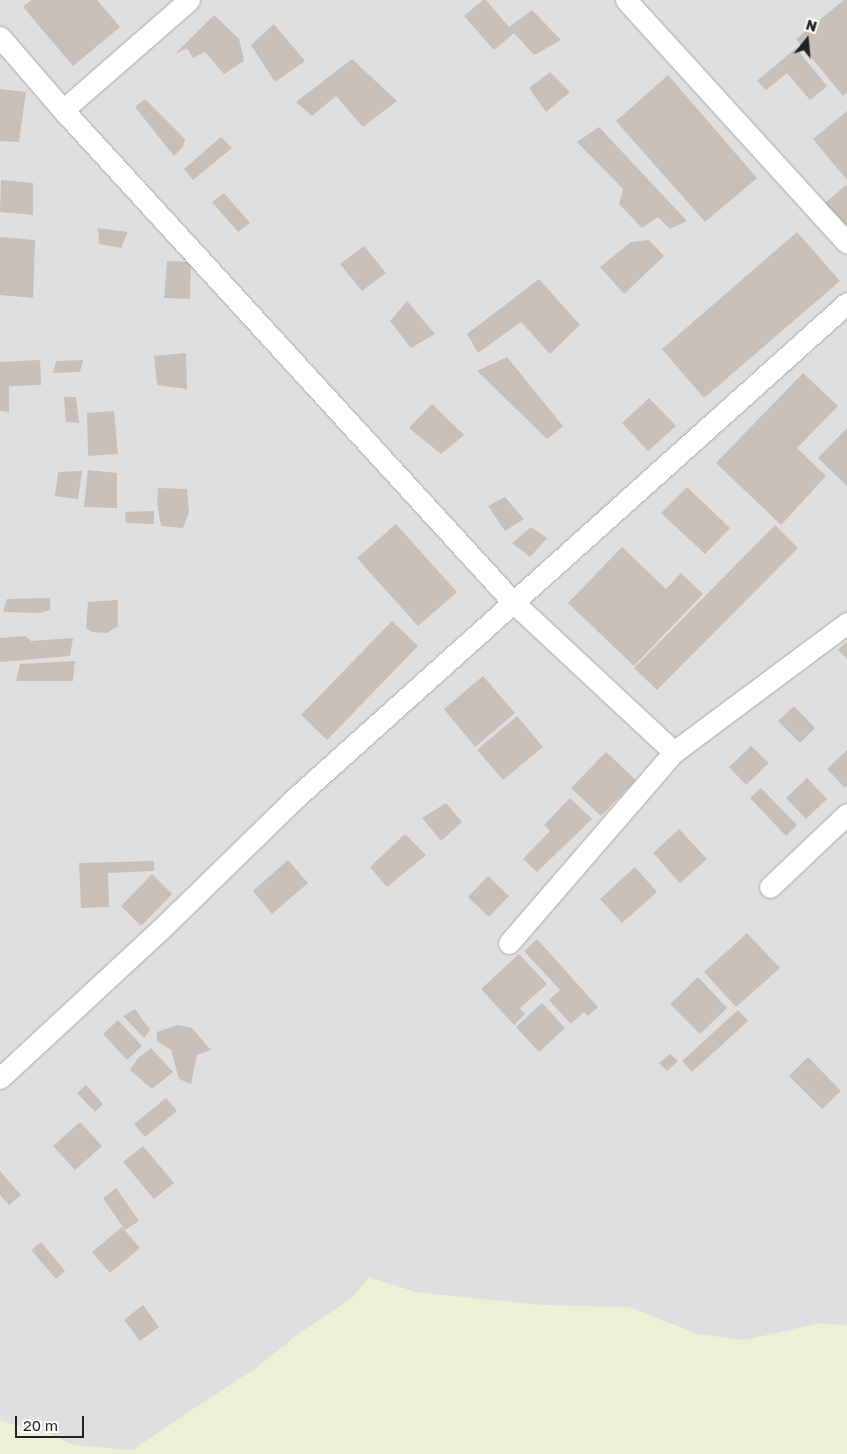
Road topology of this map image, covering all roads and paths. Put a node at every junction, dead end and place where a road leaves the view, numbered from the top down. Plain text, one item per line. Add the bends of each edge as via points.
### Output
1 (189, 0) edge
2 (626, 0) edge
3 (0, 37) edge
4 (63, 110) junction
5 (847, 244) edge
6 (847, 303) edge
7 (513, 602) junction
8 (847, 623) edge
9 (674, 752) junction
10 (847, 814) edge
11 (770, 887) dead end
12 (509, 943) dead end
13 (0, 1078) edge

1 - 4 street
2 - 5 street
3 - 4 street
4 - 7 street
6 - 7 street
7 - 9 street
7 - 13 street via 293,800 161,929
8 - 9 street
9 - 12 street
10 - 11 street

